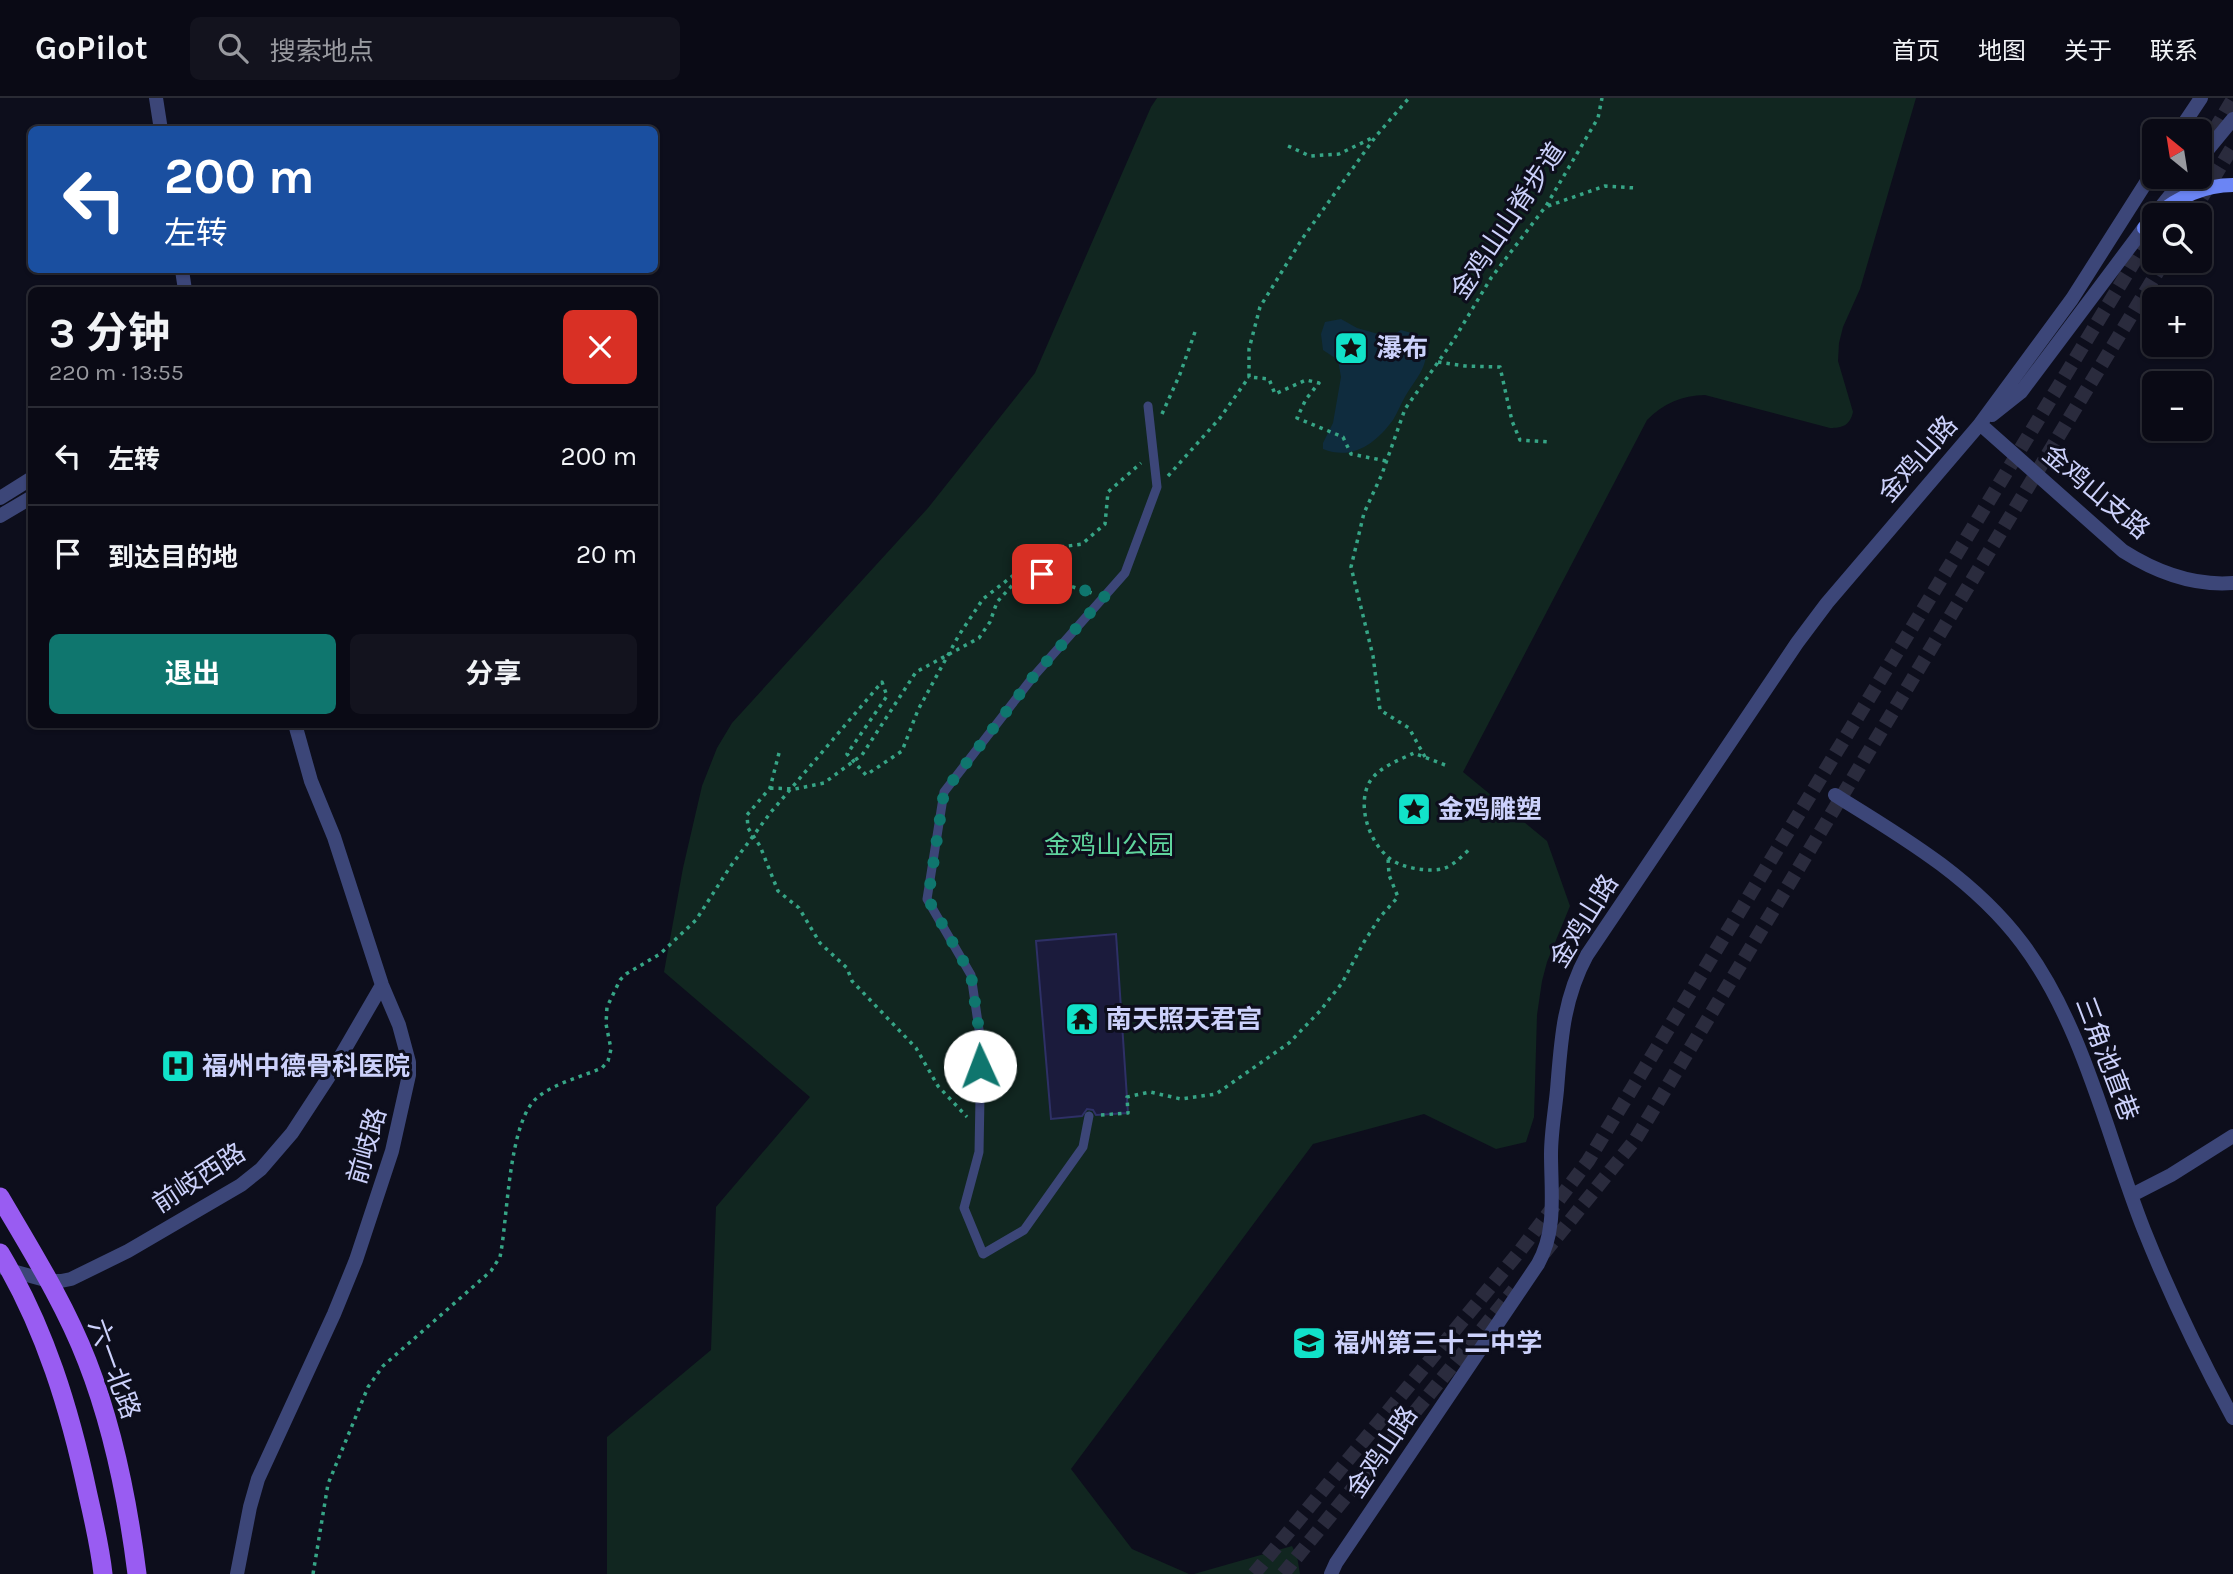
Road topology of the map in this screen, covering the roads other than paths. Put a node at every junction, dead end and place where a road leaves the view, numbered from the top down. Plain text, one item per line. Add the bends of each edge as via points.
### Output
1 (156, 98) edge
2 (2201, 98) edge
3 (2187, 119) edge
4 (2233, 119) edge
5 (160, 126) edge
6 (2212, 144) edge
7 (2233, 185) edge
8 (2142, 189) edge
9 (2176, 189) edge
10 (2165, 203) edge
11 (2173, 203) edge
12 (2142, 233) edge
13 (1148, 406) dead end
14 (1980, 424) junction
15 (28, 480) edge
16 (0, 498) edge
17 (28, 498) edge
18 (0, 516) edge
19 (2233, 583) edge
20 (296, 728) edge
21 (1835, 794) dead end
22 (382, 985) junction
23 (1088, 1116) road end
24 (2233, 1136) edge
25 (2132, 1195) junction
26 (0, 1197) edge
27 (3, 1264) edge
28 (49, 1280) junction
29 (2233, 1418) edge
30 (103, 1574) edge
31 (137, 1574) edge
32 (237, 1574) edge
33 (1331, 1574) edge

1 - 5 street
2 - 3 street
4 - 6 street
7 - 11 main road via 2196,192
8 - 14 street via 2073,299
9 - 10 street
12 - 14 street via 2021,392
13 - 23 lane via 1157,487 1125,573 1033,677 944,792 928,899 971,975 981,1044 979,1152 964,1208 984,1254 1024,1230 1083,1147
14 - 19 street, 金鸡山支路 via 2133,558 2189,579
14 - 33 street, 金鸡山路 via 1812,622 1583,962 1568,999 1562,1031 1551,1150 1552,1217 1546,1247
15 - 16 street
17 - 18 street
20 - 22 street, 前岐路
21 - 25 street, 三角池直巷 via 1946,867 1986,901 2022,942 2069,1024
22 - 28 street, 前岐西路 via 292,1133 261,1169 214,1203 101,1266 71,1279
22 - 32 street, 前岐路 via 409,1062 398,1130 348,1281 258,1479
24 - 25 street
25 - 29 street, 三角池直巷 via 2182,1319
26 - 28 main road, 六一北路
27 - 28 street, 前岐西路
27 - 30 main road via 35,1322 65,1403
28 - 31 main road, 六一北路 via 88,1362 106,1417

